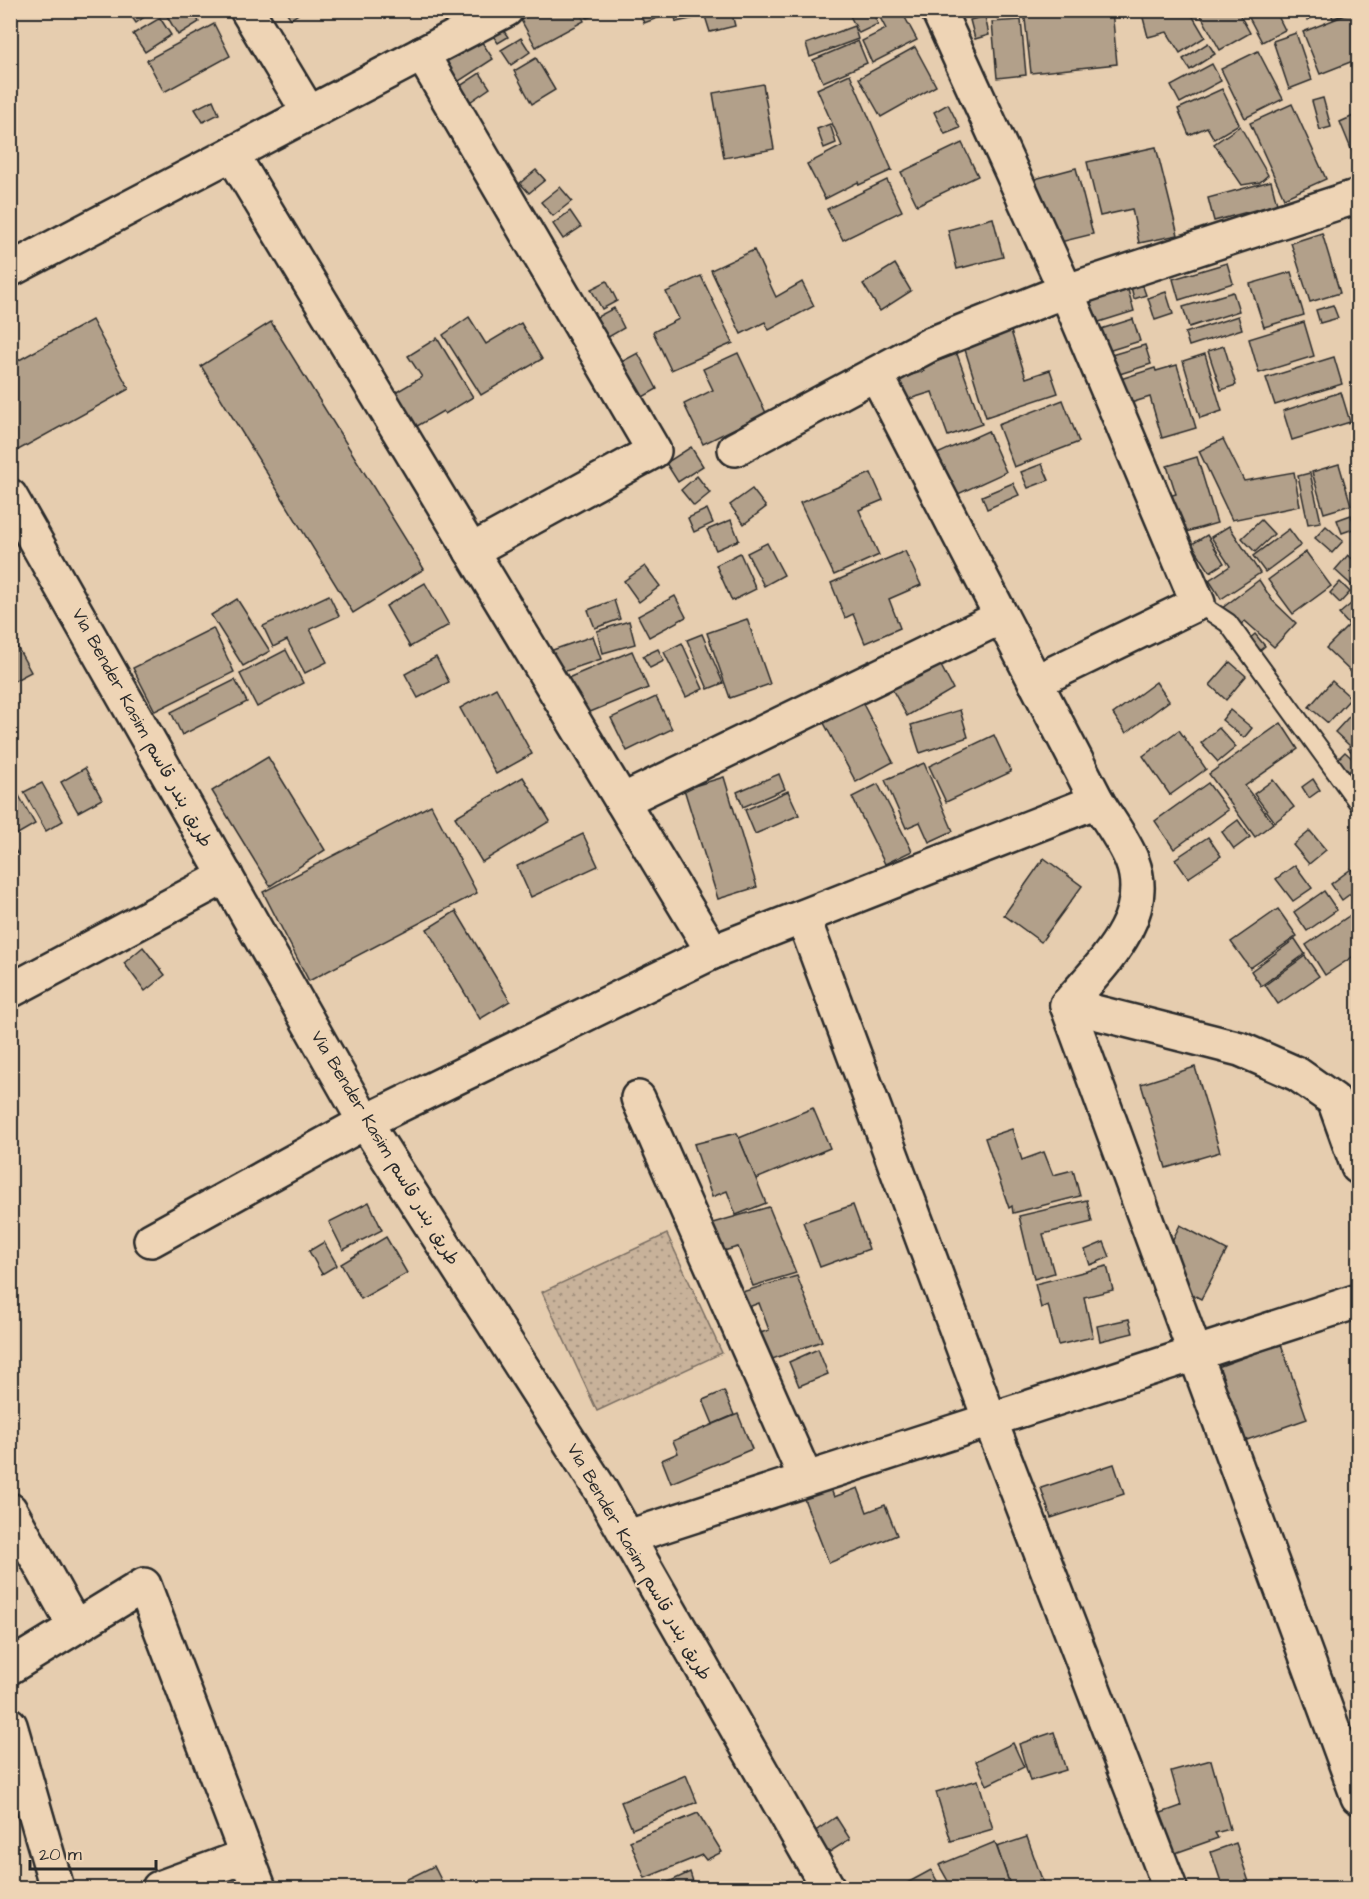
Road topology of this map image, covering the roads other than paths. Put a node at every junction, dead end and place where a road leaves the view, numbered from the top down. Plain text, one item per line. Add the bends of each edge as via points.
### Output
1 (248, 10) edge
2 (506, 10) edge
3 (938, 10) edge
4 (471, 18) edge
5 (422, 54) junction
6 (309, 113) junction
7 (232, 154) junction
8 (1359, 196) edge
9 (10, 270) edge
10 (1066, 291) junction
11 (876, 374) junction
12 (735, 449) dead end
13 (10, 496) edge
14 (471, 551) junction
15 (1197, 603) junction
16 (1001, 617) junction
17 (1035, 682) junction
18 (622, 801) junction
19 (1097, 801) junction
20 (1359, 802) edge
21 (225, 876) junction
22 (803, 917) junction
23 (713, 952) junction
24 (10, 992) edge
25 (1067, 1005) junction
26 (638, 1098) dead end
27 (365, 1122) junction
28 (1359, 1167) edge
29 (151, 1240) dead end
30 (1359, 1301) edge
31 (1197, 1353) junction
32 (990, 1420) junction
33 (806, 1479) junction
34 (10, 1510) edge
35 (627, 1537) junction
36 (75, 1627) junction
37 (10, 1667) edge
38 (10, 1725) edge
39 (1359, 1797) edge
40 (246, 1856) junction
41 (57, 1888) edge
42 (159, 1888) edge
43 (258, 1888) edge
44 (828, 1888) edge
45 (1170, 1888) edge

1 - 6 street
2 - 4 street
3 - 10 street
4 - 5 street
5 - 6 street
5 - 14 street via 654,451
6 - 7 street
7 - 9 street
7 - 14 street
8 - 10 street
10 - 11 street via 931,344
10 - 15 street
11 - 12 street
11 - 16 street
13 - 21 street, Via Bender Kasim طريق بندر قاسم
14 - 18 street
15 - 17 street
15 - 20 lane via 1228,623
16 - 17 street
16 - 18 street
17 - 19 street
18 - 23 street
19 - 22 street
19 - 25 street via 1133,862 1135,903 1119,946
21 - 24 street
21 - 27 street, Via Bender Kasim طريق بندر قاسم
22 - 23 street
22 - 32 street
23 - 27 street
25 - 28 street via 1240,1049 1297,1074 1334,1100
25 - 31 street
26 - 33 street
27 - 29 street
27 - 35 street, Via Bender Kasim طريق بندر قاسم via 600,1488
30 - 31 street
31 - 32 street
31 - 39 street
32 - 33 street
32 - 45 street
33 - 35 street
34 - 36 street
35 - 44 street, Via Bender Kasim طريق بندر قاسم
36 - 37 street
36 - 40 street via 144,1585
38 - 41 street
40 - 42 street
40 - 43 street

